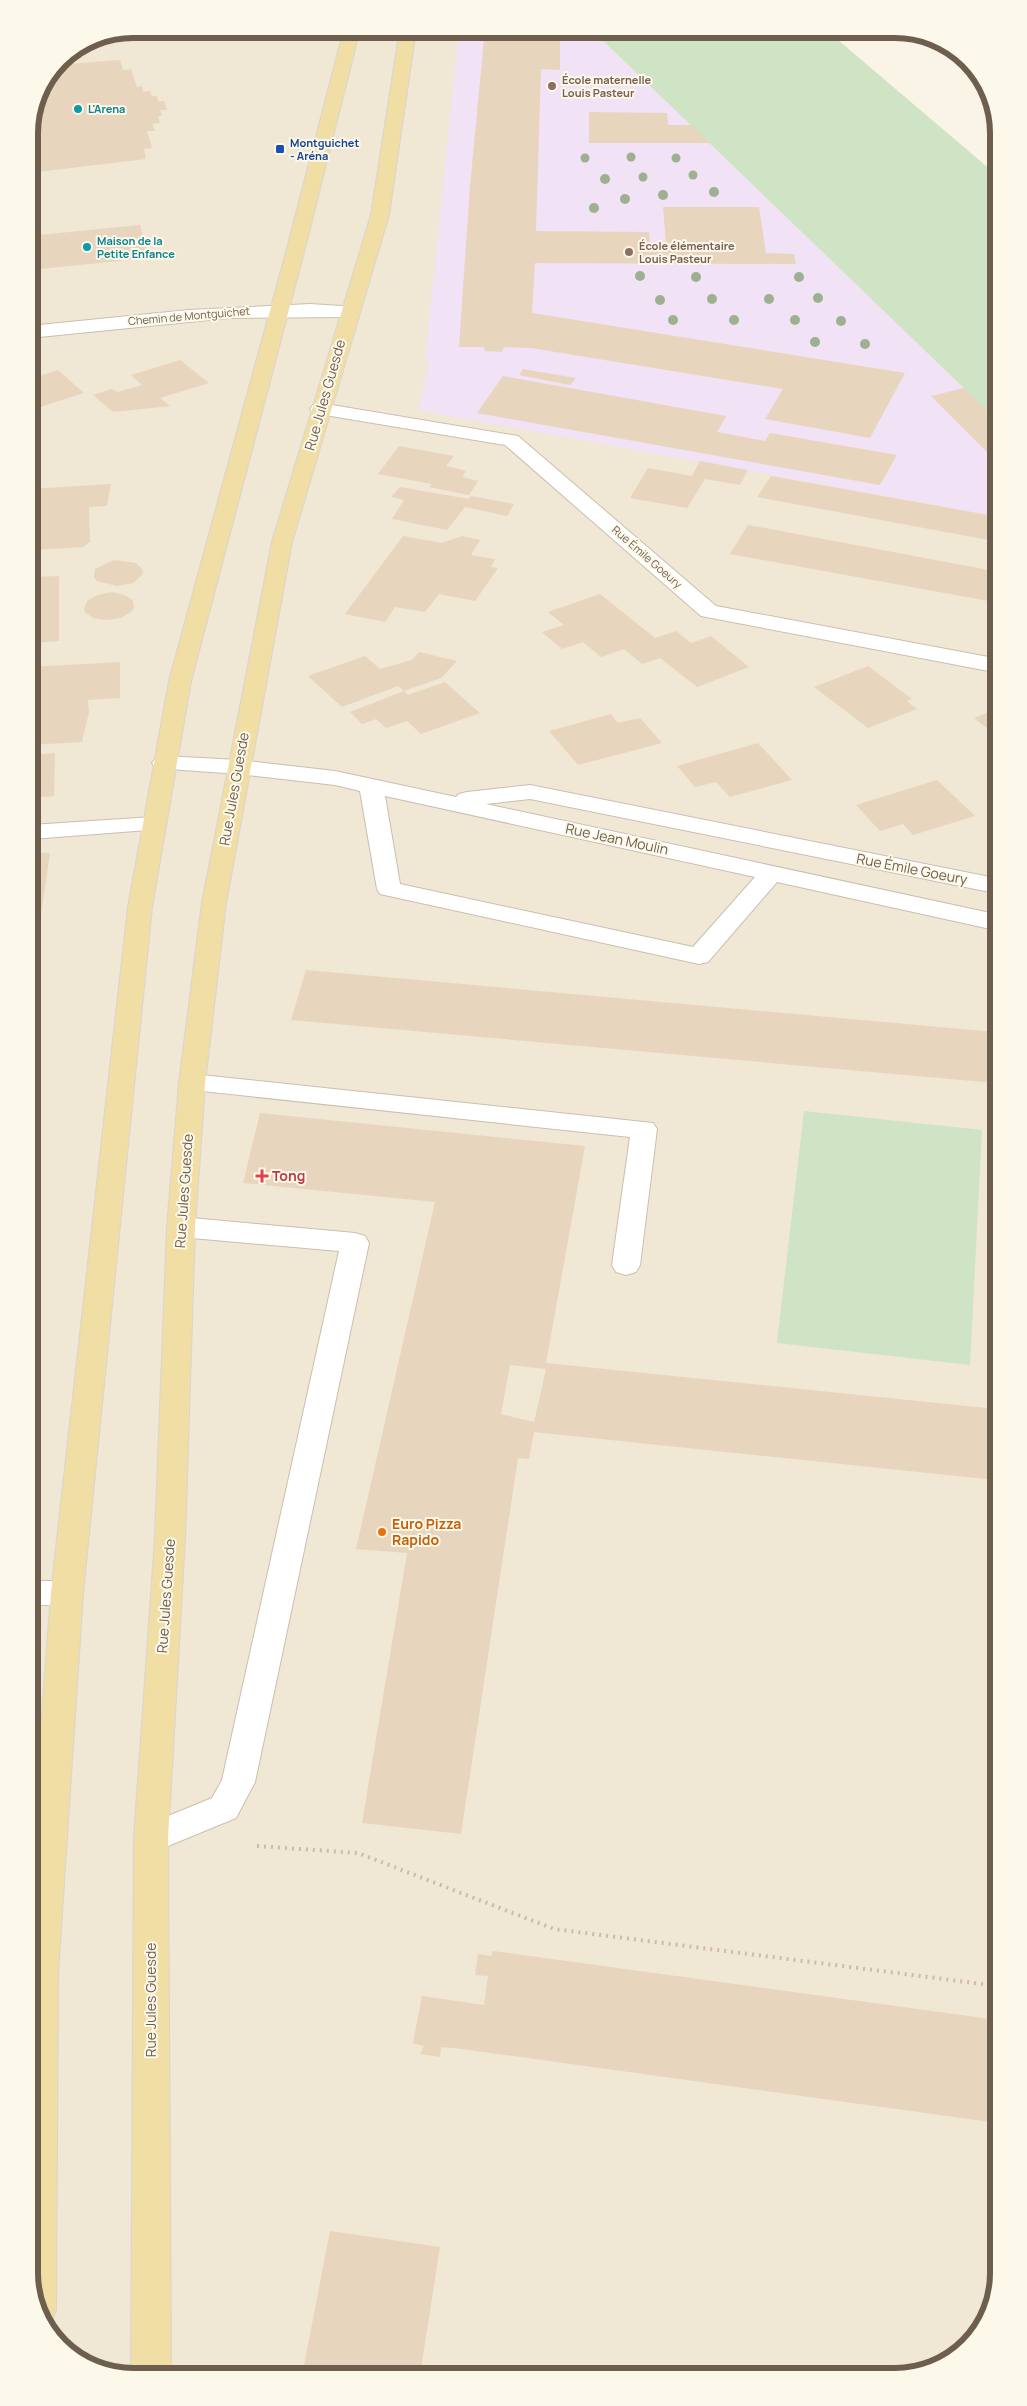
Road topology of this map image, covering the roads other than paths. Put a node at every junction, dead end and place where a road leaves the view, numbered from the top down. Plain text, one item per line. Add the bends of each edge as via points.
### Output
1 (350, 38) edge
2 (407, 38) edge
3 (280, 309) junction
4 (350, 311) junction
5 (38, 331) edge
6 (320, 409) junction
7 (990, 664) edge
8 (164, 763) junction
9 (238, 767) junction
10 (371, 785) junction
11 (445, 801) junction
12 (154, 824) junction
13 (38, 832) edge
14 (772, 873) junction
15 (990, 885) edge
16 (990, 921) edge
17 (192, 1082) junction
18 (181, 1227) junction
19 (626, 1265) dead end
20 (38, 1593) edge
21 (67, 1593) junction
22 (151, 1838) junction
23 (38, 1960) edge
24 (151, 2368) edge

1 - 3 main road
2 - 4 main road, Rue Jules Guesde via 380,215
3 - 4 street, Chemin de Montguichet
3 - 5 street, Chemin de Montguichet
3 - 8 main road via 180,681
4 - 6 main road, Rue Jules Guesde
6 - 7 street, Rue Émile Goeury via 511,440 709,611
6 - 9 main road, Rue Jules Guesde via 282,542
8 - 9 street, Rue Jean Moulin
8 - 12 main road
9 - 10 street, Rue Jean Moulin
9 - 17 main road, Rue Jules Guesde via 210,927
10 - 11 street, Rue Jean Moulin
10 - 14 street via 389,889 699,956
11 - 14 street, Rue Jean Moulin
11 - 15 street, Rue Émile Goeury via 530,792
12 - 13 street
12 - 21 main road via 134,957
14 - 16 street, Rue Jean Moulin
17 - 18 main road, Rue Jules Guesde
17 - 19 street via 644,1129
18 - 22 main road, Rue Jules Guesde via 170,1538
18 - 22 street via 355,1243 238,1782 224,1808
20 - 21 street
21 - 23 main road
22 - 24 main road, Rue Jules Guesde

